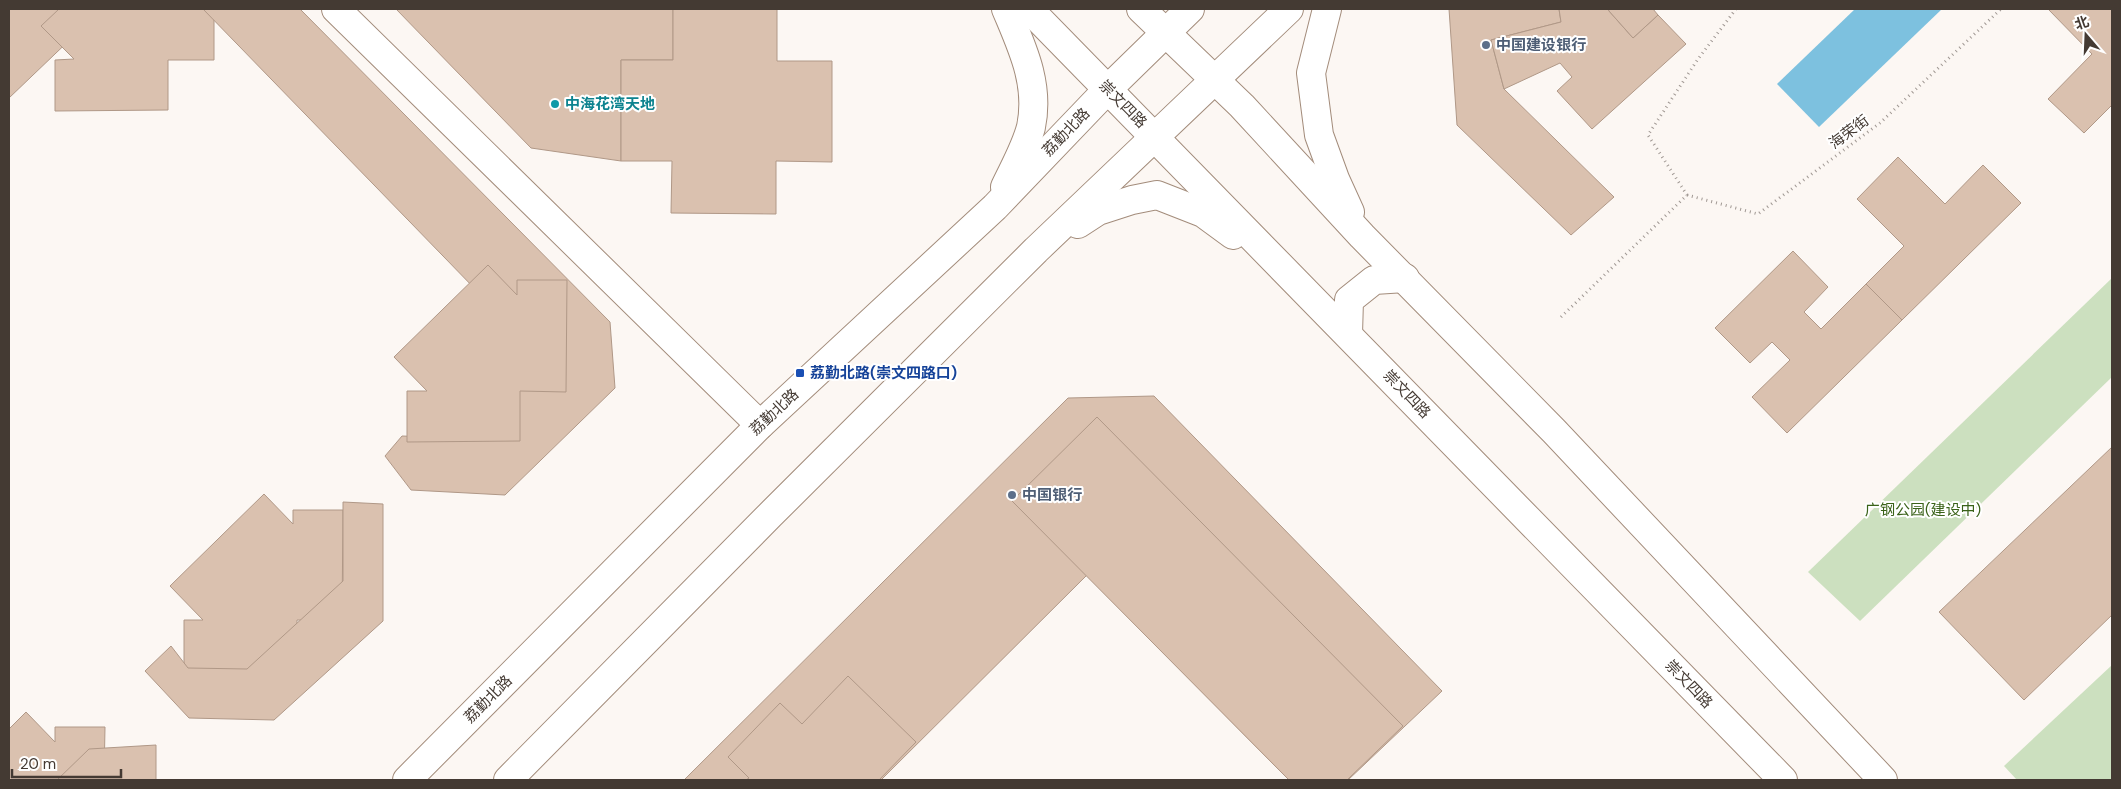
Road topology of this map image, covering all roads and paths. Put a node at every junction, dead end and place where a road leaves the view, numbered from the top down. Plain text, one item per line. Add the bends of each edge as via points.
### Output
1 (336, 9) edge
2 (1006, 9) edge
3 (1029, 9) edge
4 (1141, 9) edge
5 (1190, 9) edge
6 (1289, 9) edge
7 (1327, 9) edge
8 (1736, 9) edge
9 (2001, 9) edge
10 (1165, 32) junction
11 (1216, 81) junction
12 (1108, 89) junction
13 (1156, 138) junction
14 (1687, 194) junction
15 (995, 207) junction
16 (1362, 236) junction
17 (1036, 250) junction
18 (1405, 278) junction
19 (1305, 290) junction
20 (1560, 317) dead end
21 (1348, 334) junction
22 (760, 425) junction
23 (407, 780) edge
24 (508, 780) edge
25 (1783, 780) edge
26 (1883, 780) edge

1 - 22 main road
2 - 15 main road via 1033,80 1034,99 1031,127
3 - 12 main road, 崇文四路
4 - 10 main road
5 - 10 main road, 荔勤北路
6 - 11 main road
7 - 16 main road via 1311,73 1319,135 1334,179
8 - 14 path via 1698,59 1648,135
9 - 14 path, 海荣街 via 1880,123 1758,214
10 - 11 main road
10 - 12 main road, 荔勤北路
11 - 13 main road
11 - 16 main road
12 - 13 main road, 崇文四路
12 - 15 main road, 荔勤北路
13 - 17 main road
13 - 19 main road, 崇文四路
14 - 20 path
15 - 22 main road, 荔勤北路
16 - 18 main road
17 - 19 main road via 1098,211 1157,195 1203,213
17 - 24 main road
18 - 21 main road via 1374,280 1349,300
18 - 26 main road via 1554,430
19 - 21 main road, 崇文四路
21 - 25 main road, 崇文四路
22 - 23 main road, 荔勤北路

